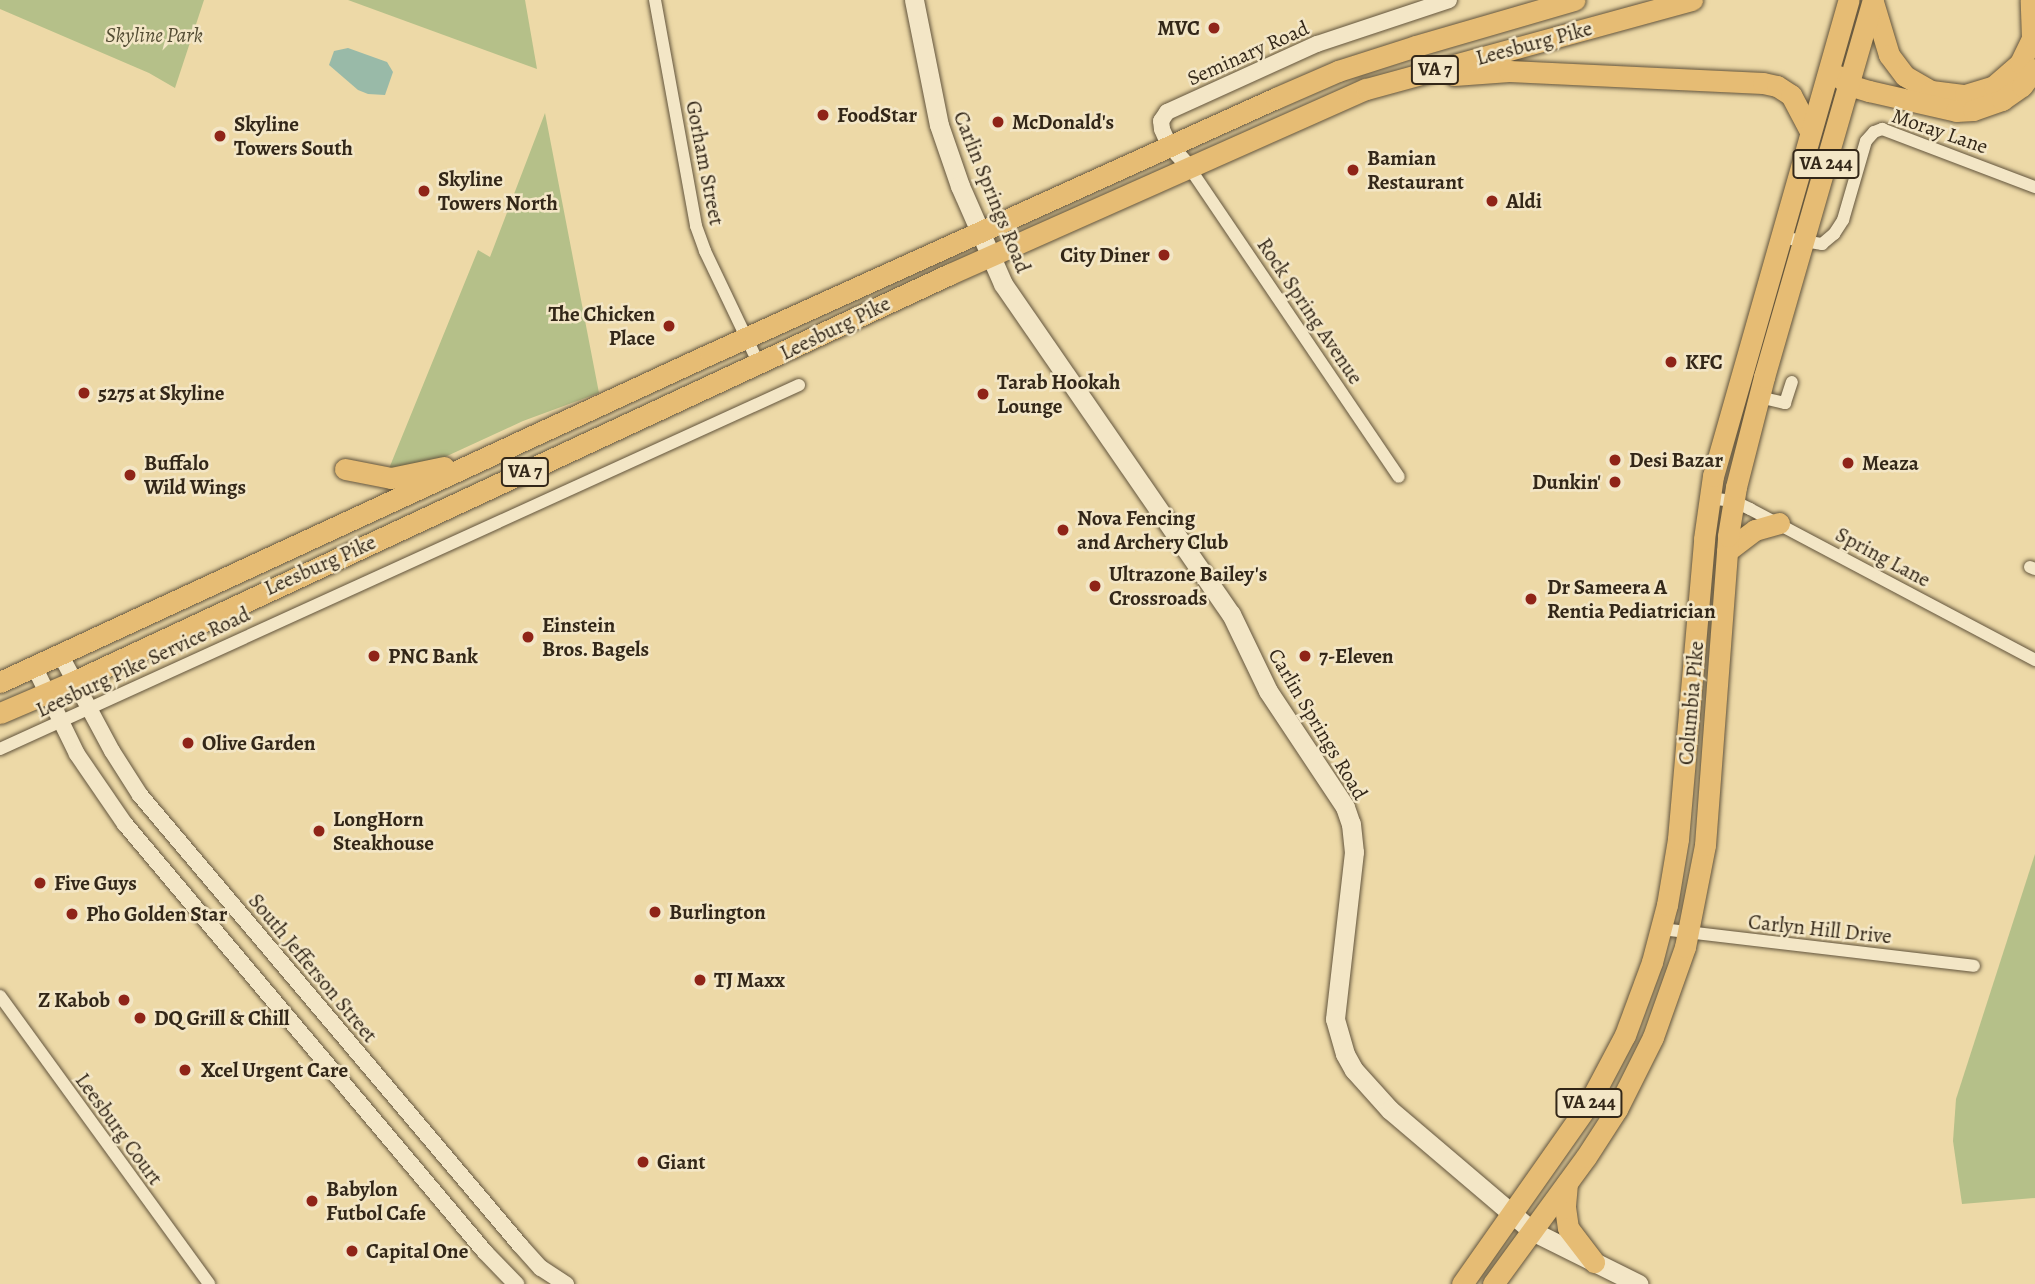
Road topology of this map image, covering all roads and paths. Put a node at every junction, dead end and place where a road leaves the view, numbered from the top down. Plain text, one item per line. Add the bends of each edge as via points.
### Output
1 (655, 0) edge
2 (914, 0) edge
3 (1449, 0) edge
4 (1574, 0) edge
5 (1692, 0) edge
6 (1849, 0) edge
7 (2031, 0) edge
8 (1873, 1) edge
9 (1831, 62) junction
10 (2035, 69) edge
11 (1849, 85) junction
12 (1366, 89) junction
13 (1810, 131) junction
14 (1169, 145) junction
15 (1189, 167) junction
16 (2035, 187) edge
17 (980, 232) junction
18 (1780, 237) junction
19 (1803, 243) junction
20 (990, 256) junction
21 (747, 337) junction
22 (759, 364) junction
23 (1792, 382) dead end
24 (799, 385) dead end
25 (1759, 397) junction
26 (491, 456) junction
27 (345, 469) dead end
28 (1399, 477) dead end
29 (1709, 498) junction
30 (1733, 501) junction
31 (1779, 523) junction
32 (1727, 551) junction
33 (60, 654) junction
34 (2035, 660) edge
35 (34, 666) junction
36 (75, 681) junction
37 (0, 682) edge
38 (47, 692) junction
39 (89, 708) junction
40 (0, 713) edge
41 (61, 721) junction
42 (0, 749) edge
43 (1661, 929) junction
44 (1689, 933) junction
45 (1974, 966) dead end
46 (0, 996) edge
47 (1567, 1183) junction
48 (1513, 1215) junction
49 (1532, 1231) junction
50 (1594, 1262) junction
51 (209, 1284) edge
52 (516, 1284) edge
53 (566, 1284) edge
54 (1462, 1284) edge
55 (1493, 1284) edge
56 (1639, 1284) edge

1 - 21 street, Gorham Street via 696,226
2 - 17 main road, Carlin Springs Road via 939,125
3 - 14 street, Seminary Road via 1317,44 1167,112 1161,121
4 - 14 main road, Leesburg Pike / VA 7 via 1338,71
5 - 12 main road, Leesburg Pike / VA 7
6 - 9 main road, Columbia Pike / VA 244
7 - 8 main road via 2032,38 2020,64 1994,86 1965,95 1931,92 1905,76 1889,55
8 - 11 main road, Columbia Pike / VA 244
9 - 11 main road
9 - 13 main road, Columbia Pike / VA 244
10 - 11 main road via 2008,96 1973,110 1939,110
11 - 19 main road, Columbia Pike / VA 244
12 - 13 main road via 1463,73 1509,71 1763,83 1791,95
12 - 15 main road, Leesburg Pike / VA 7
13 - 18 main road, Columbia Pike / VA 244
14 - 15 street
14 - 17 main road, Leesburg Pike / VA 7
15 - 20 main road, Leesburg Pike / VA 7
15 - 28 street, Rock Spring Avenue
16 - 19 street, Moray Lane via 1882,129 1866,141 1841,225 1825,243
17 - 20 main road, Carlin Springs Road
17 - 21 main road, Leesburg Pike / VA 7
18 - 19 street
18 - 29 main road, Columbia Pike / VA 244
19 - 25 main road, Columbia Pike / VA 244
20 - 22 main road, Leesburg Pike / VA 7
20 - 48 main road, Carlin Springs Road via 1016,304 1231,614 1268,691 1345,807 1354,852 1335,1002 1345,1054 1375,1096
21 - 22 street, Gorham Street
21 - 26 main road, Leesburg Pike / VA 7
22 - 36 main road, Leesburg Pike / VA 7
23 - 25 street via 1785,403
24 - 39 street, Leesburg Pike Service Road
25 - 30 main road, Columbia Pike / VA 244
26 - 27 main road via 391,478
26 - 33 main road, Leesburg Pike / VA 7
29 - 30 street, Spring Lane
29 - 43 main road, Columbia Pike / VA 244 via 1680,818
30 - 31 street, Spring Lane
30 - 32 main road, Columbia Pike / VA 244
31 - 32 main road via 1755,530
31 - 34 street, Spring Lane
32 - 44 main road, Columbia Pike / VA 244 via 1705,845
33 - 35 main road, Leesburg Pike / VA 7
33 - 36 street, South Jefferson Street
35 - 37 main road, Leesburg Pike / VA 7
35 - 38 street
36 - 38 main road, Leesburg Pike / VA 7
36 - 39 street, South Jefferson Street
38 - 40 main road, Leesburg Pike / VA 7
38 - 41 street
39 - 41 street, Leesburg Pike Service Road
39 - 53 street, South Jefferson Street via 128,777 169,831 520,1245 541,1268
41 - 42 street, Leesburg Pike Service Road
41 - 52 street via 96,785 125,824
43 - 44 street, Carlyn Hill Drive
43 - 48 main road, Columbia Pike / VA 244 via 1640,999 1598,1087
44 - 45 street, Carlyn Hill Drive
44 - 47 main road, Columbia Pike / VA 244 via 1640,1065 1606,1127
46 - 51 street, Leesburg Court
47 - 49 main road, Columbia Pike / VA 244
47 - 50 main road via 1568,1228
48 - 49 main road, Carlin Springs Road
48 - 54 main road, Columbia Pike / VA 244
49 - 50 main road, Carlin Springs Road
49 - 55 main road, Columbia Pike / VA 244
50 - 56 main road, Carlin Springs Road

